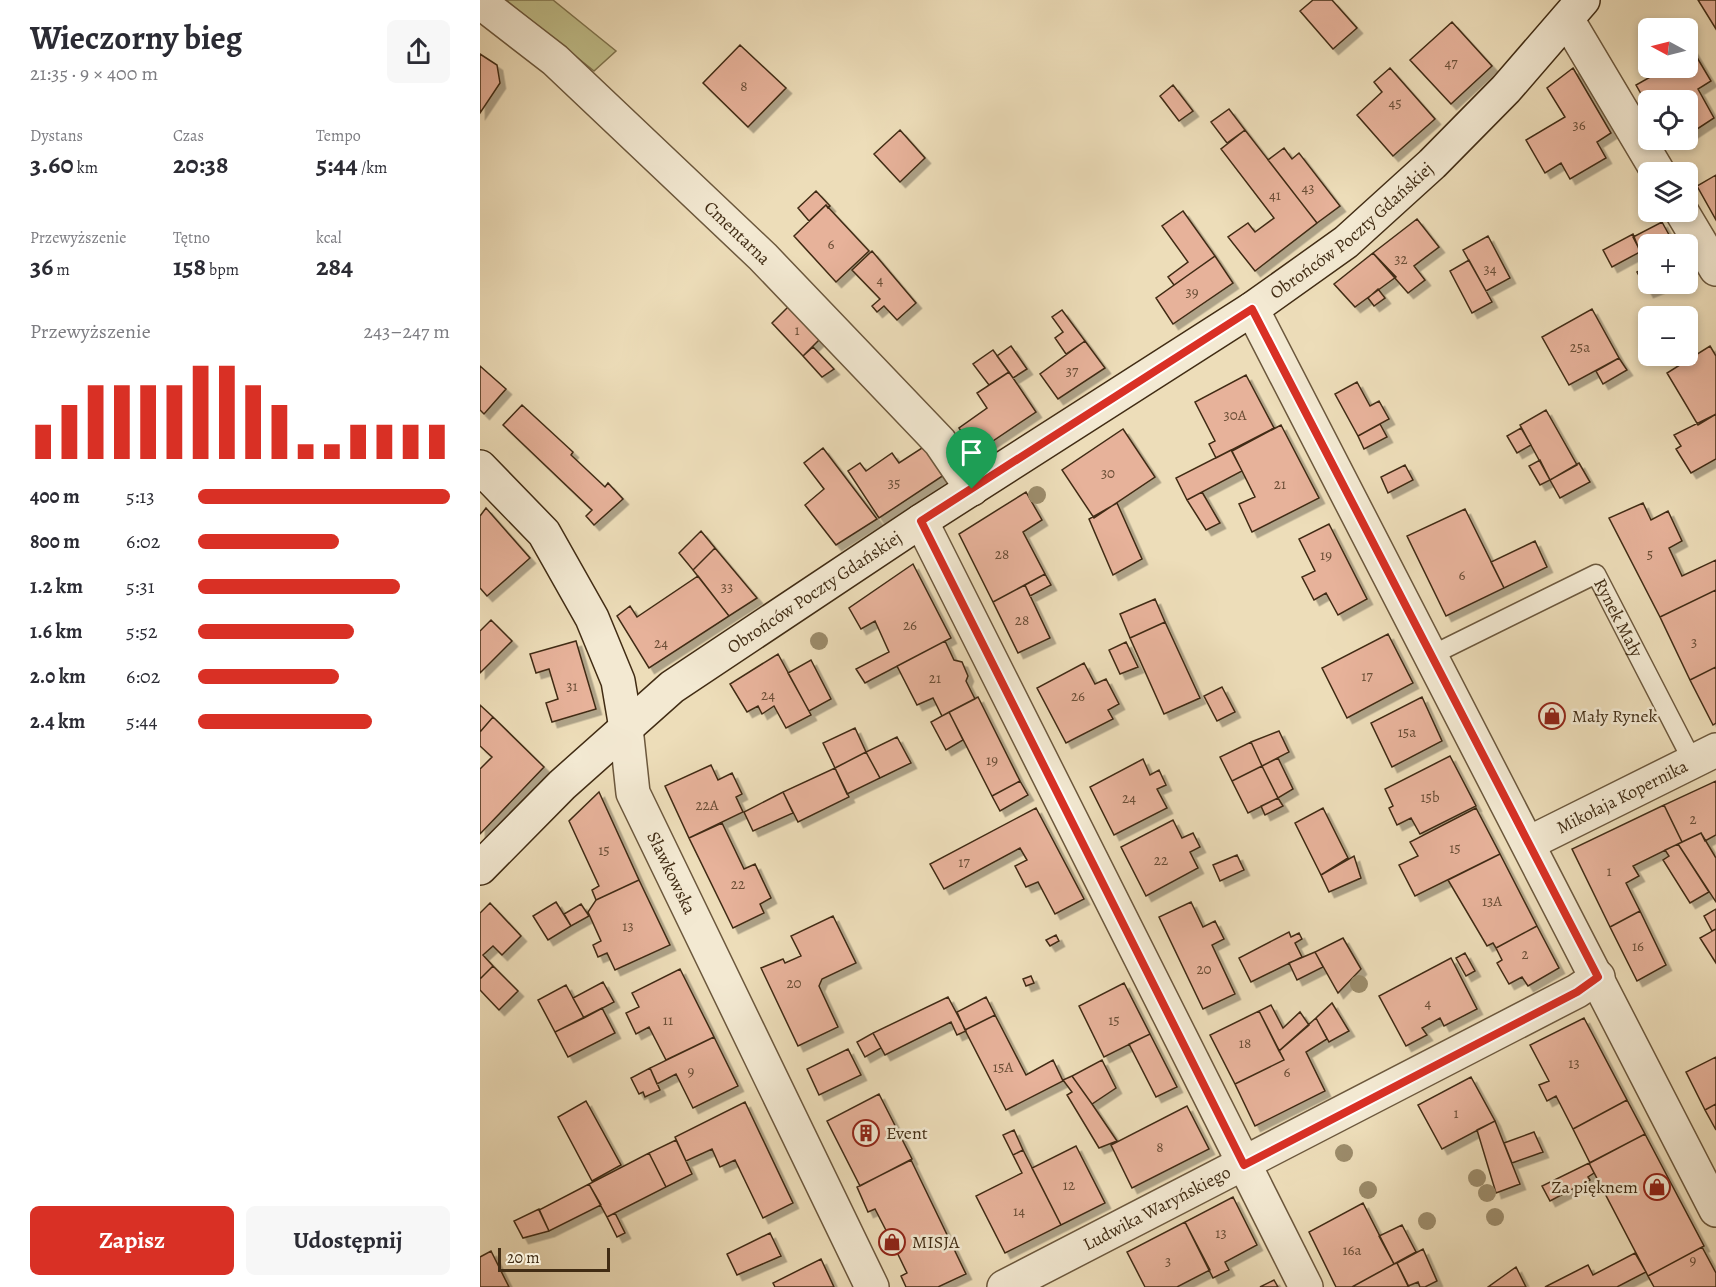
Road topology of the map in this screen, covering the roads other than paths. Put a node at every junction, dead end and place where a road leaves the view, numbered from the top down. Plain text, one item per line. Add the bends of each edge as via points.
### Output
1 (480, 2) edge
2 (1575, 10) edge
3 (1653, 162) edge
4 (1688, 222) edge
5 (1716, 269) edge
6 (1252, 309) junction
7 (480, 467) edge
8 (972, 489) junction
9 (921, 521) junction
10 (1432, 655) junction
11 (626, 728) junction
12 (1705, 756) edge
13 (1529, 843) junction
14 (480, 868) edge
15 (1598, 977) junction
16 (1244, 1165) junction
17 (1716, 1210) edge
18 (872, 1287) edge
19 (1004, 1287) edge
20 (1306, 1287) edge

1 - 8 street, Cmentarna via 555,60 763,256 940,442
2 - 3 street
2 - 6 street, Obrońców Poczty Gdańskiej via 1506,89 1432,164 1346,242
4 - 5 street
6 - 8 street, Obrońców Poczty Gdańskiej
6 - 10 street
7 - 11 street, Sławkowska via 544,533 586,609 618,681
8 - 9 street, Obrońców Poczty Gdańskiej
9 - 11 street, Obrońców Poczty Gdańskiej via 672,687
9 - 16 street
10 - 12 lane, Rynek Mały via 1596,574
10 - 13 street
11 - 14 street, Obrońców Poczty Gdańskiej via 562,785
11 - 18 street, Sławkowska via 633,793
12 - 13 street, Mikołaja Kopernika
13 - 15 street
15 - 16 street, Ludwika Waryńskiego via 1577,992
15 - 17 street
16 - 19 street, Ludwika Waryńskiego
16 - 20 street

